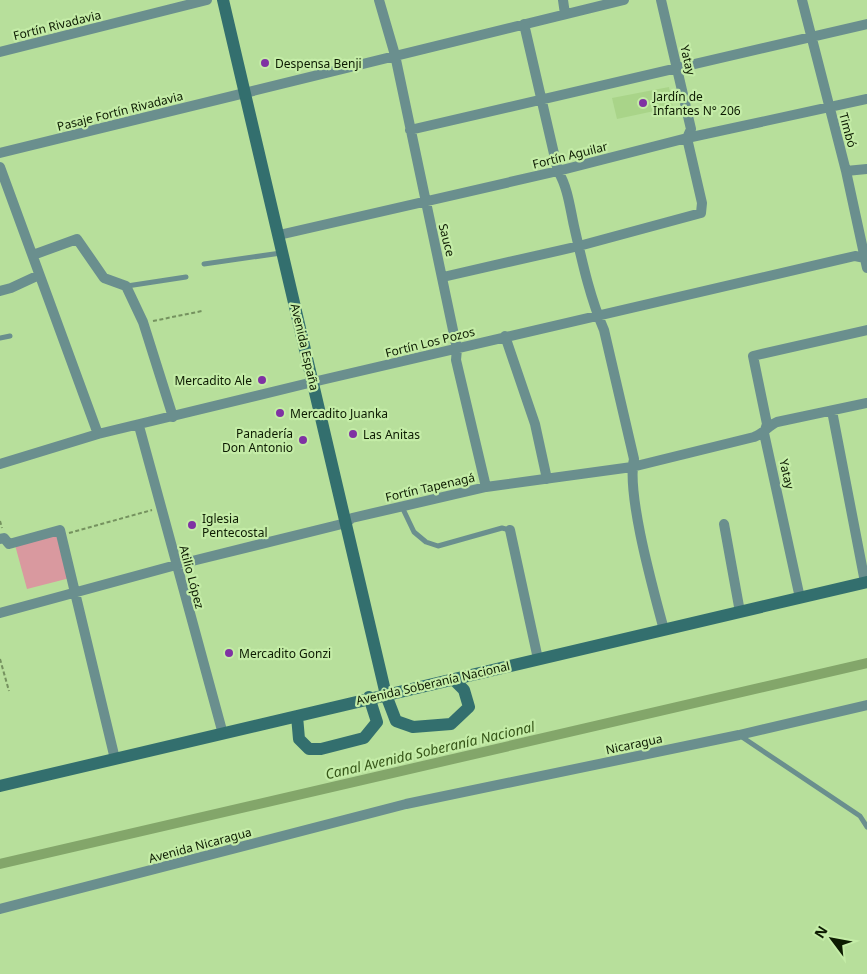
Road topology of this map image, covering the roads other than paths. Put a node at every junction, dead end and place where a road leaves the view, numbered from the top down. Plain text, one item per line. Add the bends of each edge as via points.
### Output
1 (207, 0) edge
2 (223, 0) edge
3 (379, 0) edge
4 (563, 0) edge
5 (624, 0) edge
6 (661, 0) edge
7 (802, 0) edge
8 (566, 14) junction
9 (524, 24) junction
10 (867, 24) edge
11 (811, 38) junction
12 (0, 52) edge
13 (395, 55) junction
14 (677, 68) junction
15 (245, 92) junction
16 (542, 99) junction
17 (867, 99) edge
18 (830, 107) junction
19 (410, 130) junction
20 (687, 138) junction
21 (0, 153) edge
22 (0, 167) edge
23 (867, 169) edge
24 (558, 171) junction
25 (846, 171) junction
26 (425, 202) junction
27 (278, 235) junction
28 (579, 246) junction
29 (283, 253) junction
30 (33, 255) junction
31 (866, 261) edge
32 (204, 264) dead end
33 (39, 275) junction
34 (186, 277) dead end
35 (443, 277) junction
36 (126, 286) junction
37 (0, 291) edge
38 (598, 317) junction
39 (867, 330) edge
40 (10, 336) dead end
41 (505, 336) junction
42 (0, 338) edge
43 (457, 349) junction
44 (313, 382) junction
45 (867, 403) edge
46 (832, 411) junction
47 (173, 417) junction
48 (139, 426) junction
49 (764, 433) junction
50 (98, 434) junction
51 (0, 464) edge
52 (632, 467) junction
53 (547, 479) junction
54 (486, 487) junction
55 (402, 506) junction
56 (346, 523) junction
57 (724, 524) dead end
58 (510, 530) joint
59 (0, 539) edge
60 (176, 565) junction
61 (866, 582) edge
62 (76, 592) junction
63 (800, 598) junction
64 (740, 612) junction
65 (0, 613) edge
66 (664, 630) junction
67 (538, 659) junction
68 (453, 679) junction
69 (386, 695) junction
70 (369, 698) junction
71 (867, 705) edge
72 (297, 716) junction
73 (223, 734) junction
74 (739, 735) junction
75 (115, 759) junction
76 (0, 786) edge
77 (406, 804) joint
78 (867, 828) edge
79 (0, 909) edge

1 - 12 street, Fortín Rivadavia
2 - 15 main road, Avenida España
3 - 13 street, Sauce
4 - 8 street
5 - 8 street, Pasaje Fortín Rivadavia
6 - 14 street, Yatay
7 - 11 street, Timbó
8 - 9 street, Pasaje Fortín Rivadavia
9 - 13 street, Pasaje Fortín Rivadavia
9 - 16 street
10 - 11 street
11 - 14 street
11 - 18 street, Timbó
13 - 15 street, Pasaje Fortín Rivadavia
13 - 19 street, Sauce
14 - 16 street
14 - 20 street, Yatay via 691,129
15 - 21 street, Pasaje Fortín Rivadavia
15 - 27 main road, Avenida España
16 - 19 street
16 - 24 street
17 - 18 street, Fortín Aguilar
18 - 20 street, Fortín Aguilar
18 - 25 street, Timbó
19 - 26 street, Sauce
20 - 24 street, Fortín Aguilar
20 - 28 street, Yatay via 702,202 701,213
22 - 30 street
23 - 25 street
24 - 26 street, Fortín Aguilar
24 - 28 street via 564,182
25 - 31 street, Timbó
26 - 27 street, Fortín Aguilar
26 - 35 street, Sauce
27 - 29 main road, Avenida España
28 - 35 street
28 - 38 street
29 - 32 lane
29 - 44 main road, Avenida España
30 - 33 street
30 - 36 street via 78,239 104,278
31 - 38 street, Fortín Los Pozos via 855,256
33 - 37 street
33 - 50 street
34 - 36 lane
35 - 43 street, Sauce
36 - 47 street via 144,322
38 - 41 street, Fortín Los Pozos
38 - 52 street via 604,330 634,459
39 - 49 street, Yatay via 753,356 767,424
40 - 42 lane
41 - 43 street, Fortín Los Pozos
41 - 53 street via 535,424
43 - 44 street, Fortín Los Pozos
43 - 54 street, Sauce via 456,360
44 - 47 street, Fortín Los Pozos
44 - 56 main road, Avenida España
45 - 46 street, Fortín Tapenagá
46 - 49 street, Fortín Tapenagá via 777,422
46 - 61 street
47 - 48 street, Fortín Los Pozos
48 - 50 street, Fortín Los Pozos
48 - 60 street, Atilio López
49 - 52 street, Fortín Tapenagá
49 - 63 street, Yatay
50 - 51 street, Fortín Los Pozos
52 - 53 street, Fortín Tapenagá
52 - 66 street via 638,515
53 - 54 street, Fortín Tapenagá
54 - 55 street, Fortín Tapenagá
55 - 56 street, Fortín Tapenagá via 352,518
55 - 58 lane via 414,532 426,542 438,546 502,528
56 - 60 street, Fortín Tapenagá
56 - 69 main road, Avenida España
57 - 64 street
58 - 67 street
59 - 62 street via 4,538 10,544 60,530
60 - 62 street, Fortín Tapenagá
60 - 73 street, Atilio López
61 - 63 main road, Avenida Soberanía Nacional
62 - 65 street, Fortín Tapenagá
62 - 75 street
63 - 64 main road, Avenida Soberanía Nacional
64 - 66 main road, Avenida Soberanía Nacional
66 - 67 main road, Avenida Soberanía Nacional
67 - 68 main road, Avenida Soberanía Nacional
68 - 69 main road, Avenida Soberanía Nacional
68 - 69 main road, Avenida España via 464,690 469,707 451,724 413,727 396,721
69 - 70 main road, Avenida Soberanía Nacional
70 - 72 main road, Avenida Soberanía Nacional
70 - 72 main road via 377,722 370,732 364,738 322,750 309,749 299,740
71 - 74 street, Nicaragua
72 - 73 main road, Avenida Soberanía Nacional
73 - 75 main road, Avenida Soberanía Nacional
74 - 77 street, Nicaragua
74 - 78 lane via 860,816
75 - 76 main road, Avenida Soberanía Nacional
77 - 79 street, Avenida Nicaragua

